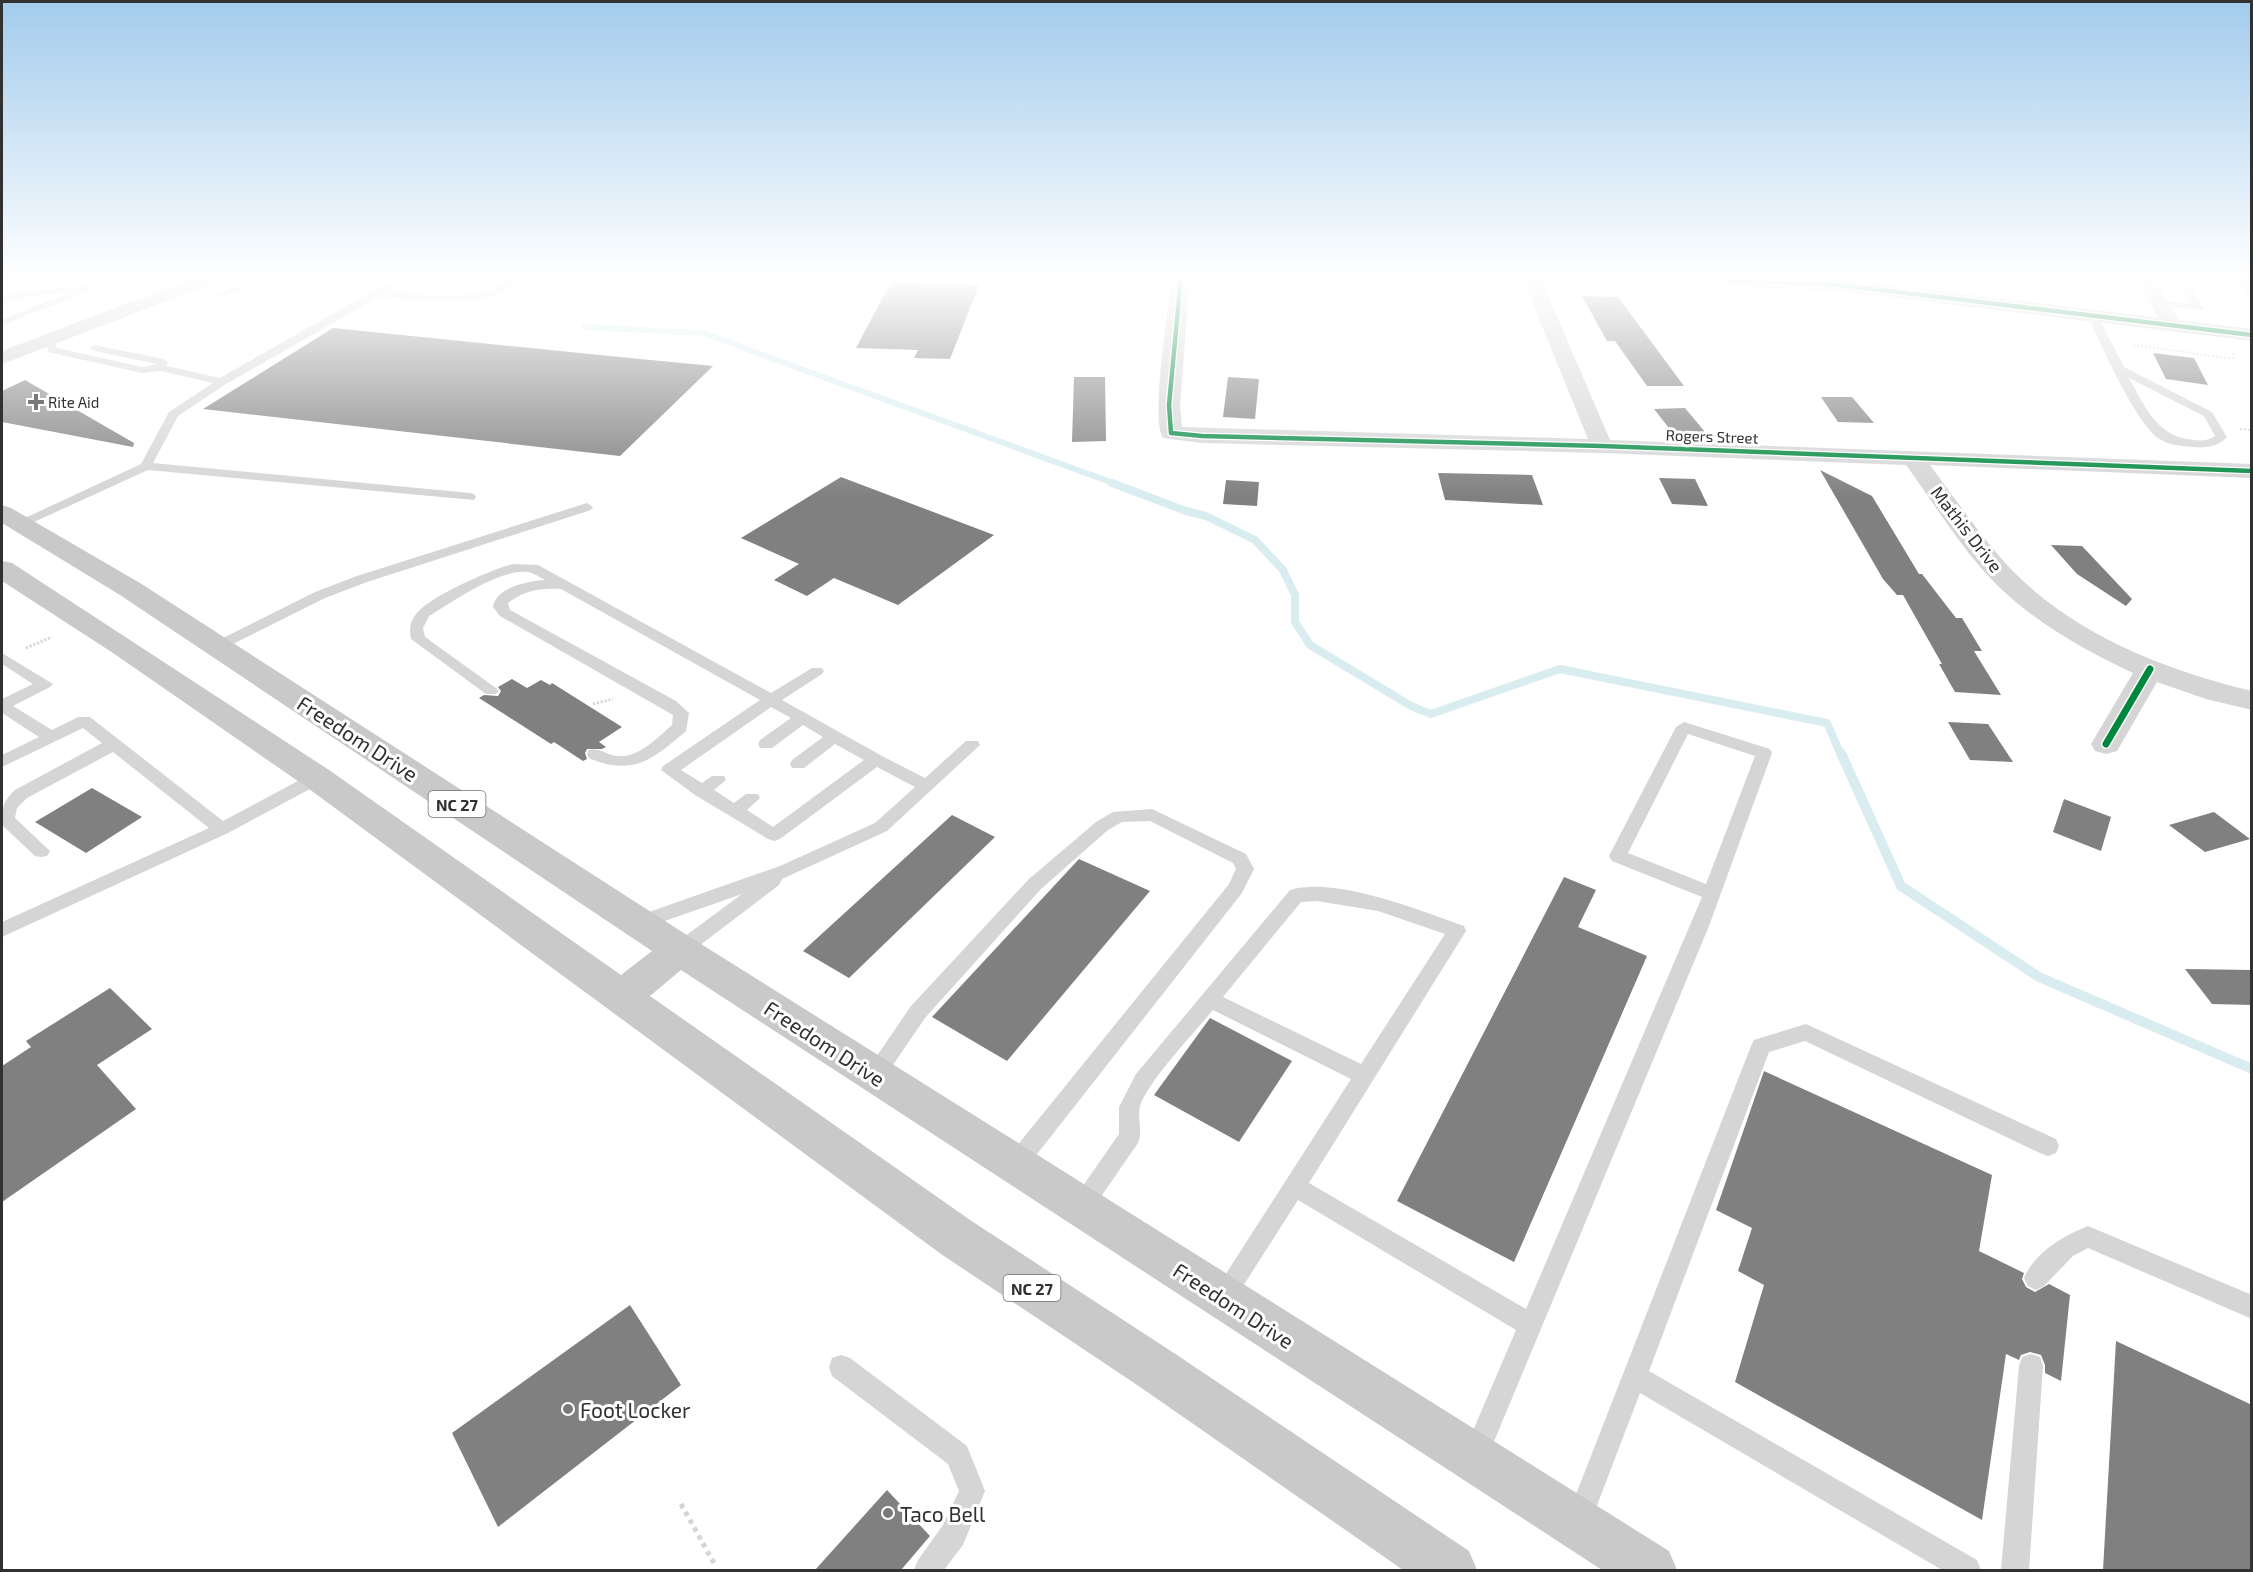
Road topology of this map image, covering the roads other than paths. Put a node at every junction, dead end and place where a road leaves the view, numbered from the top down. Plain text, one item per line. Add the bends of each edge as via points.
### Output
1 (25, 350) edge
2 (54, 350) edge
3 (278, 350) edge
4 (1174, 350) edge
5 (1562, 350) edge
6 (2110, 350) edge
7 (2, 358) edge
8 (2119, 369) junction
9 (222, 382) junction
10 (1602, 446) junction
11 (1912, 457) junction
12 (146, 466) junction
13 (2252, 471) edge
14 (470, 497) dead end
15 (587, 507) dead end
16 (10, 519) edge
17 (5, 576) edge
18 (561, 585) junction
19 (130, 589) junction
20 (218, 646) junction
21 (2, 658) edge
22 (2150, 669) junction
23 (818, 671) dead end
24 (491, 691) dead end
25 (771, 700) junction
26 (2252, 701) edge
27 (2, 706) edge
28 (802, 718) junction
29 (835, 736) junction
30 (51, 737) junction
31 (114, 744) junction
32 (766, 744) dead end
33 (2106, 744) dead end
34 (972, 745) dead end
35 (595, 754) dead end
36 (876, 760) junction
37 (2, 762) edge
38 (798, 764) dead end
39 (317, 778) junction
40 (718, 780) dead end
41 (928, 786) junction
42 (702, 791) junction
43 (752, 798) dead end
44 (735, 811) junction
45 (222, 829) junction
46 (41, 851) dead end
47 (786, 871) junction
48 (1712, 894) junction
49 (639, 922) junction
50 (2, 930) edge
51 (680, 950) junction
52 (621, 997) junction
53 (1209, 999) junction
54 (875, 1075) junction
55 (1365, 1076) junction
56 (2048, 1146) dead end
57 (1015, 1165) junction
58 (1294, 1186) junction
59 (1081, 1207) junction
60 (2036, 1278) dead end
61 (1222, 1298) junction
62 (2252, 1307) edge
63 (1530, 1325) junction
64 (2031, 1366) dead end
65 (841, 1367) dead end
66 (1634, 1376) junction
67 (1474, 1458) junction
68 (1578, 1524) junction
69 (928, 1570) edge
70 (1450, 1570) edge
71 (1650, 1570) edge
72 (1967, 1570) edge
73 (2015, 1570) edge

1 - 7 main road
2 - 9 lane
3 - 9 lane
4 - 10 street, Rogers Street via 1171,433
5 - 10 street
6 - 8 lane
8 - 8 lane via 2130,392 2162,435 2199,444 2213,444 2221,437 2208,414
9 - 12 lane via 173,414
10 - 11 street, Rogers Street
11 - 13 street, Rogers Street
11 - 22 street, Mathis Drive via 2003,575 2051,615
12 - 14 lane
12 - 16 lane
15 - 20 lane via 341,587
16 - 19 main road, Freedom Drive / NC 27
17 - 19 main road via 56,566 95,583
17 - 39 main road, NC 27 via 123,647
18 - 24 lane via 533,568 513,568 492,575 423,614 416,628 418,639
18 - 25 lane
18 - 35 lane via 528,585 501,600 500,607 681,713 680,727 636,760 610,763
19 - 20 main road, Freedom Drive / NC 27
20 - 49 main road, Freedom Drive / NC 27
21 - 27 lane via 45,684
22 - 26 street, Mathis Drive
22 - 33 street
23 - 25 lane
25 - 28 lane
25 - 42 lane via 669,771
27 - 30 lane
28 - 29 lane
28 - 32 lane
29 - 36 lane
29 - 38 lane
30 - 31 lane via 84,721
30 - 37 lane
31 - 45 lane
31 - 46 lane via 21,794 12,803 7,820
34 - 41 lane
36 - 41 lane
36 - 44 lane via 774,835
39 - 45 lane
39 - 52 main road, NC 27
40 - 42 lane
41 - 47 lane via 880,827
42 - 44 lane
43 - 44 lane
45 - 50 lane
47 - 49 lane
47 - 51 lane
48 - 48 lane via 1764,753 1684,727 1618,856
48 - 63 lane
49 - 51 main road, Freedom Drive / NC 27
51 - 52 main road
51 - 54 main road, Freedom Drive / NC 27
52 - 70 main road, NC 27 via 957,1238
53 - 55 lane
53 - 55 lane via 1296,895 1369,900 1457,931
53 - 59 lane via 1143,1080 1129,1107 1130,1136
54 - 57 main road, Freedom Drive / NC 27
54 - 57 lane via 918,1012 1035,884 1102,826 1119,816 1152,815 1240,858 1245,870 1236,888
55 - 58 lane
56 - 66 lane via 1806,1032 1761,1047
57 - 59 main road, Freedom Drive / NC 27
58 - 61 lane
58 - 63 lane
59 - 61 main road, Freedom Drive / NC 27
60 - 62 lane via 2066,1248 2088,1237
61 - 67 main road, Freedom Drive / NC 27
63 - 67 lane
64 - 73 lane
65 - 69 lane via 958,1455 972,1491 953,1535
66 - 68 lane
66 - 72 lane
67 - 68 main road, Freedom Drive / NC 27
68 - 71 main road, Freedom Drive / NC 27

